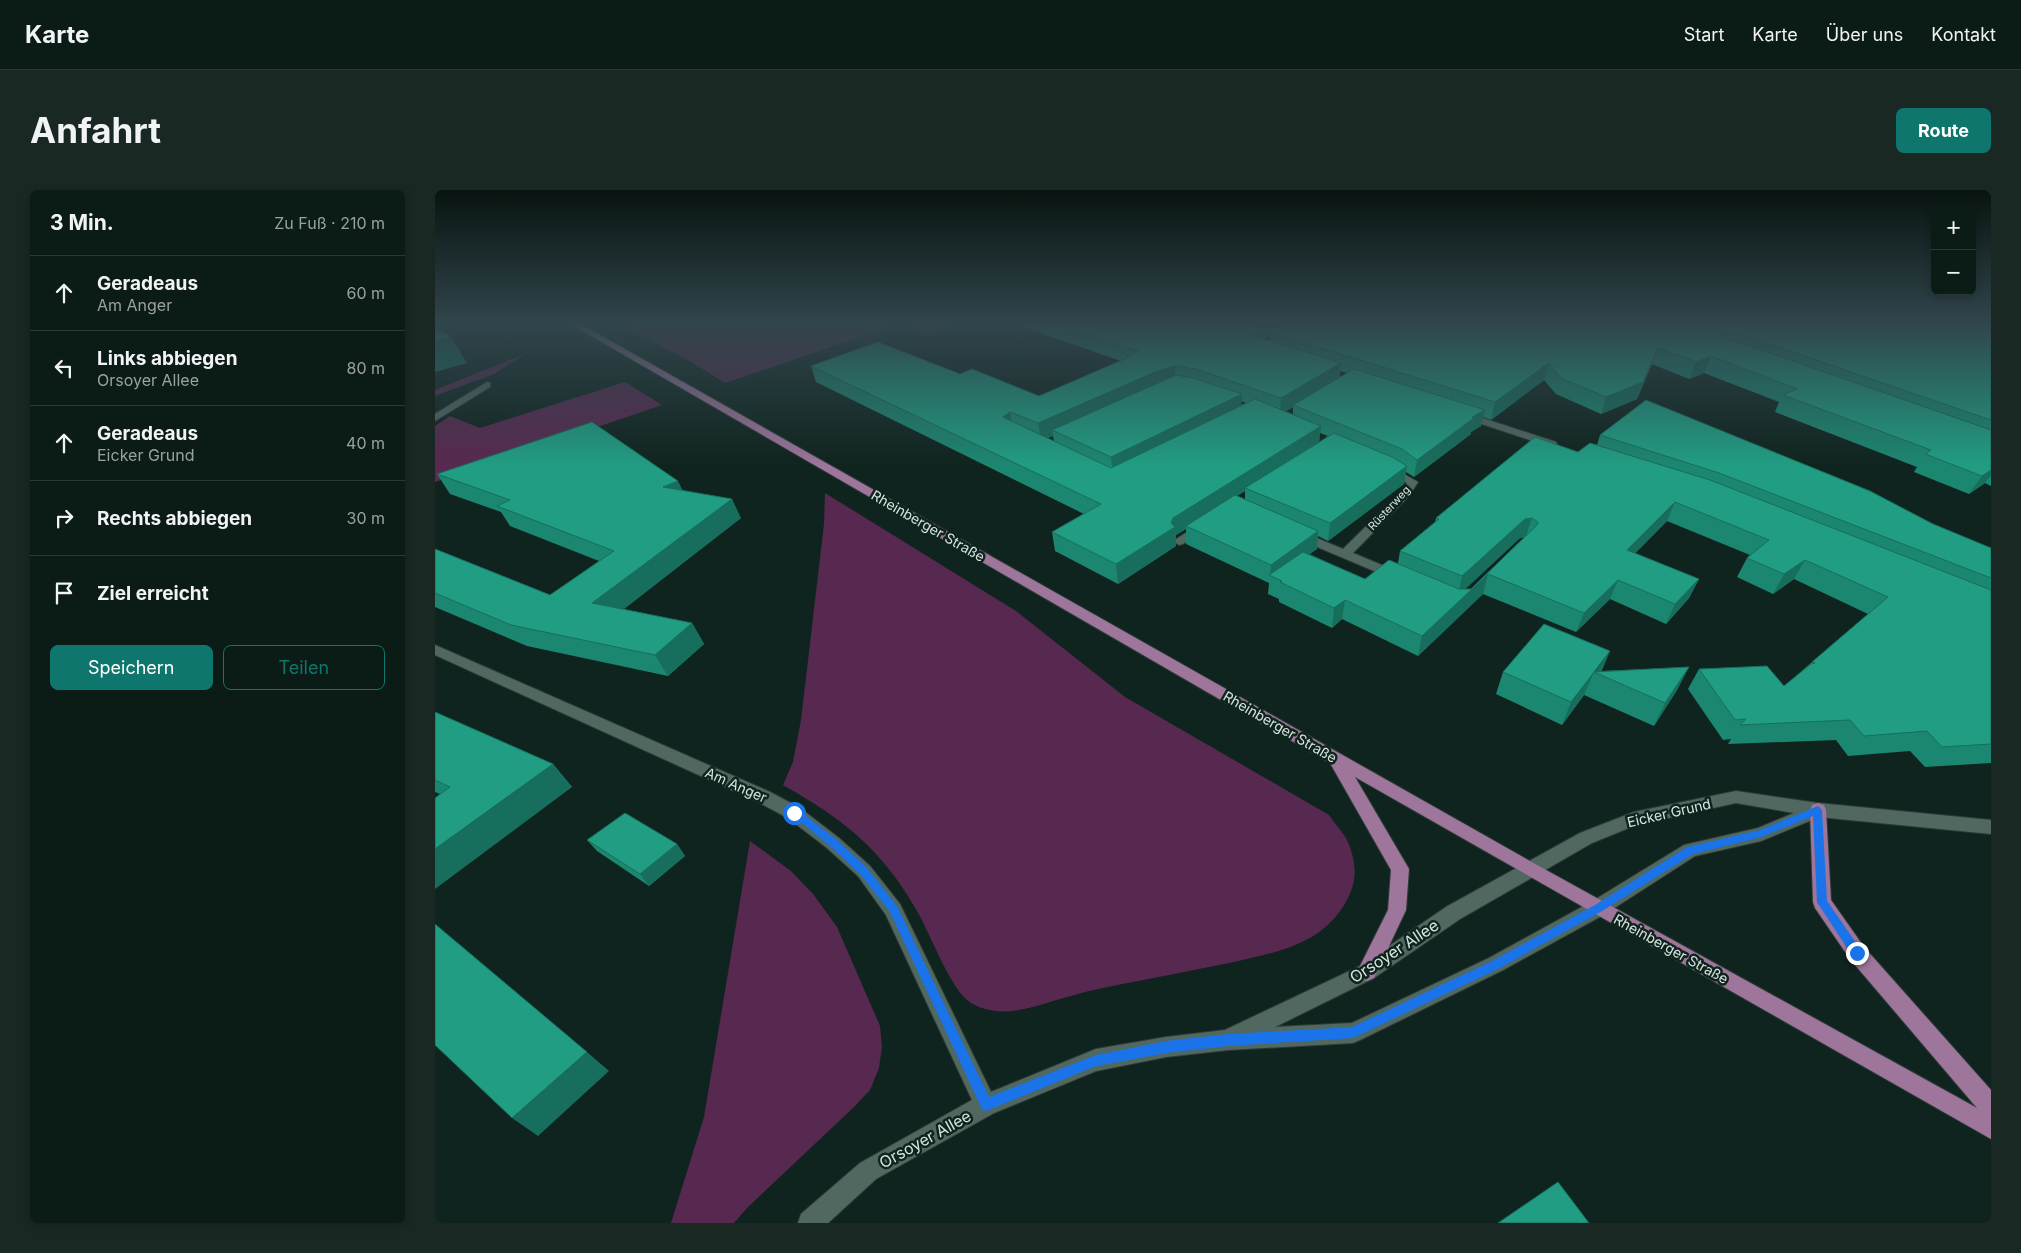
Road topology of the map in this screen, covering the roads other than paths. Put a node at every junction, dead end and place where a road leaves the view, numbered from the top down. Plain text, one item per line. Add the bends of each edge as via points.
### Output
1 (657, 370) edge
2 (487, 385) dead end
3 (1452, 411) edge
4 (435, 418) edge
5 (1564, 448) edge
6 (1376, 462) edge
7 (1210, 522) edge
8 (1293, 532) edge
9 (1179, 541) dead end
10 (1345, 554) junction
11 (1407, 581) edge
12 (435, 650) edge
13 (1335, 758) junction
14 (1818, 810) junction
15 (1991, 827) edge
16 (1531, 870) junction
17 (1598, 908) junction
18 (1367, 972) junction
19 (1228, 1040) junction
20 (986, 1104) junction
21 (1991, 1106) edge
22 (1991, 1128) edge
23 (811, 1223) edge

1 - 13 main road, Rheinberger Straße
2 - 4 street
3 - 5 street
6 - 10 street, Rüsterweg via 1413,482
7 - 9 street
8 - 10 street
10 - 11 street
12 - 20 street, Am Anger via 764,797 794,813 833,843 864,871 893,910
13 - 16 main road, Rheinberger Straße
13 - 18 main road via 1400,869 1397,910
14 - 15 street, Eicker Grund
14 - 16 street, Eicker Grund via 1736,797 1634,819 1587,838
14 - 17 street, Eicker Grund via 1761,834 1690,850
14 - 21 main road via 1822,902 1857,953
16 - 17 main road, Rheinberger Straße
16 - 18 street, Orsoyer Allee via 1453,913
17 - 19 street, Orsoyer Allee via 1496,964 1353,1033
17 - 22 main road, Rheinberger Straße
18 - 19 street, Orsoyer Allee
19 - 20 street, Orsoyer Allee via 1096,1060
20 - 23 street, Orsoyer Allee via 868,1171

